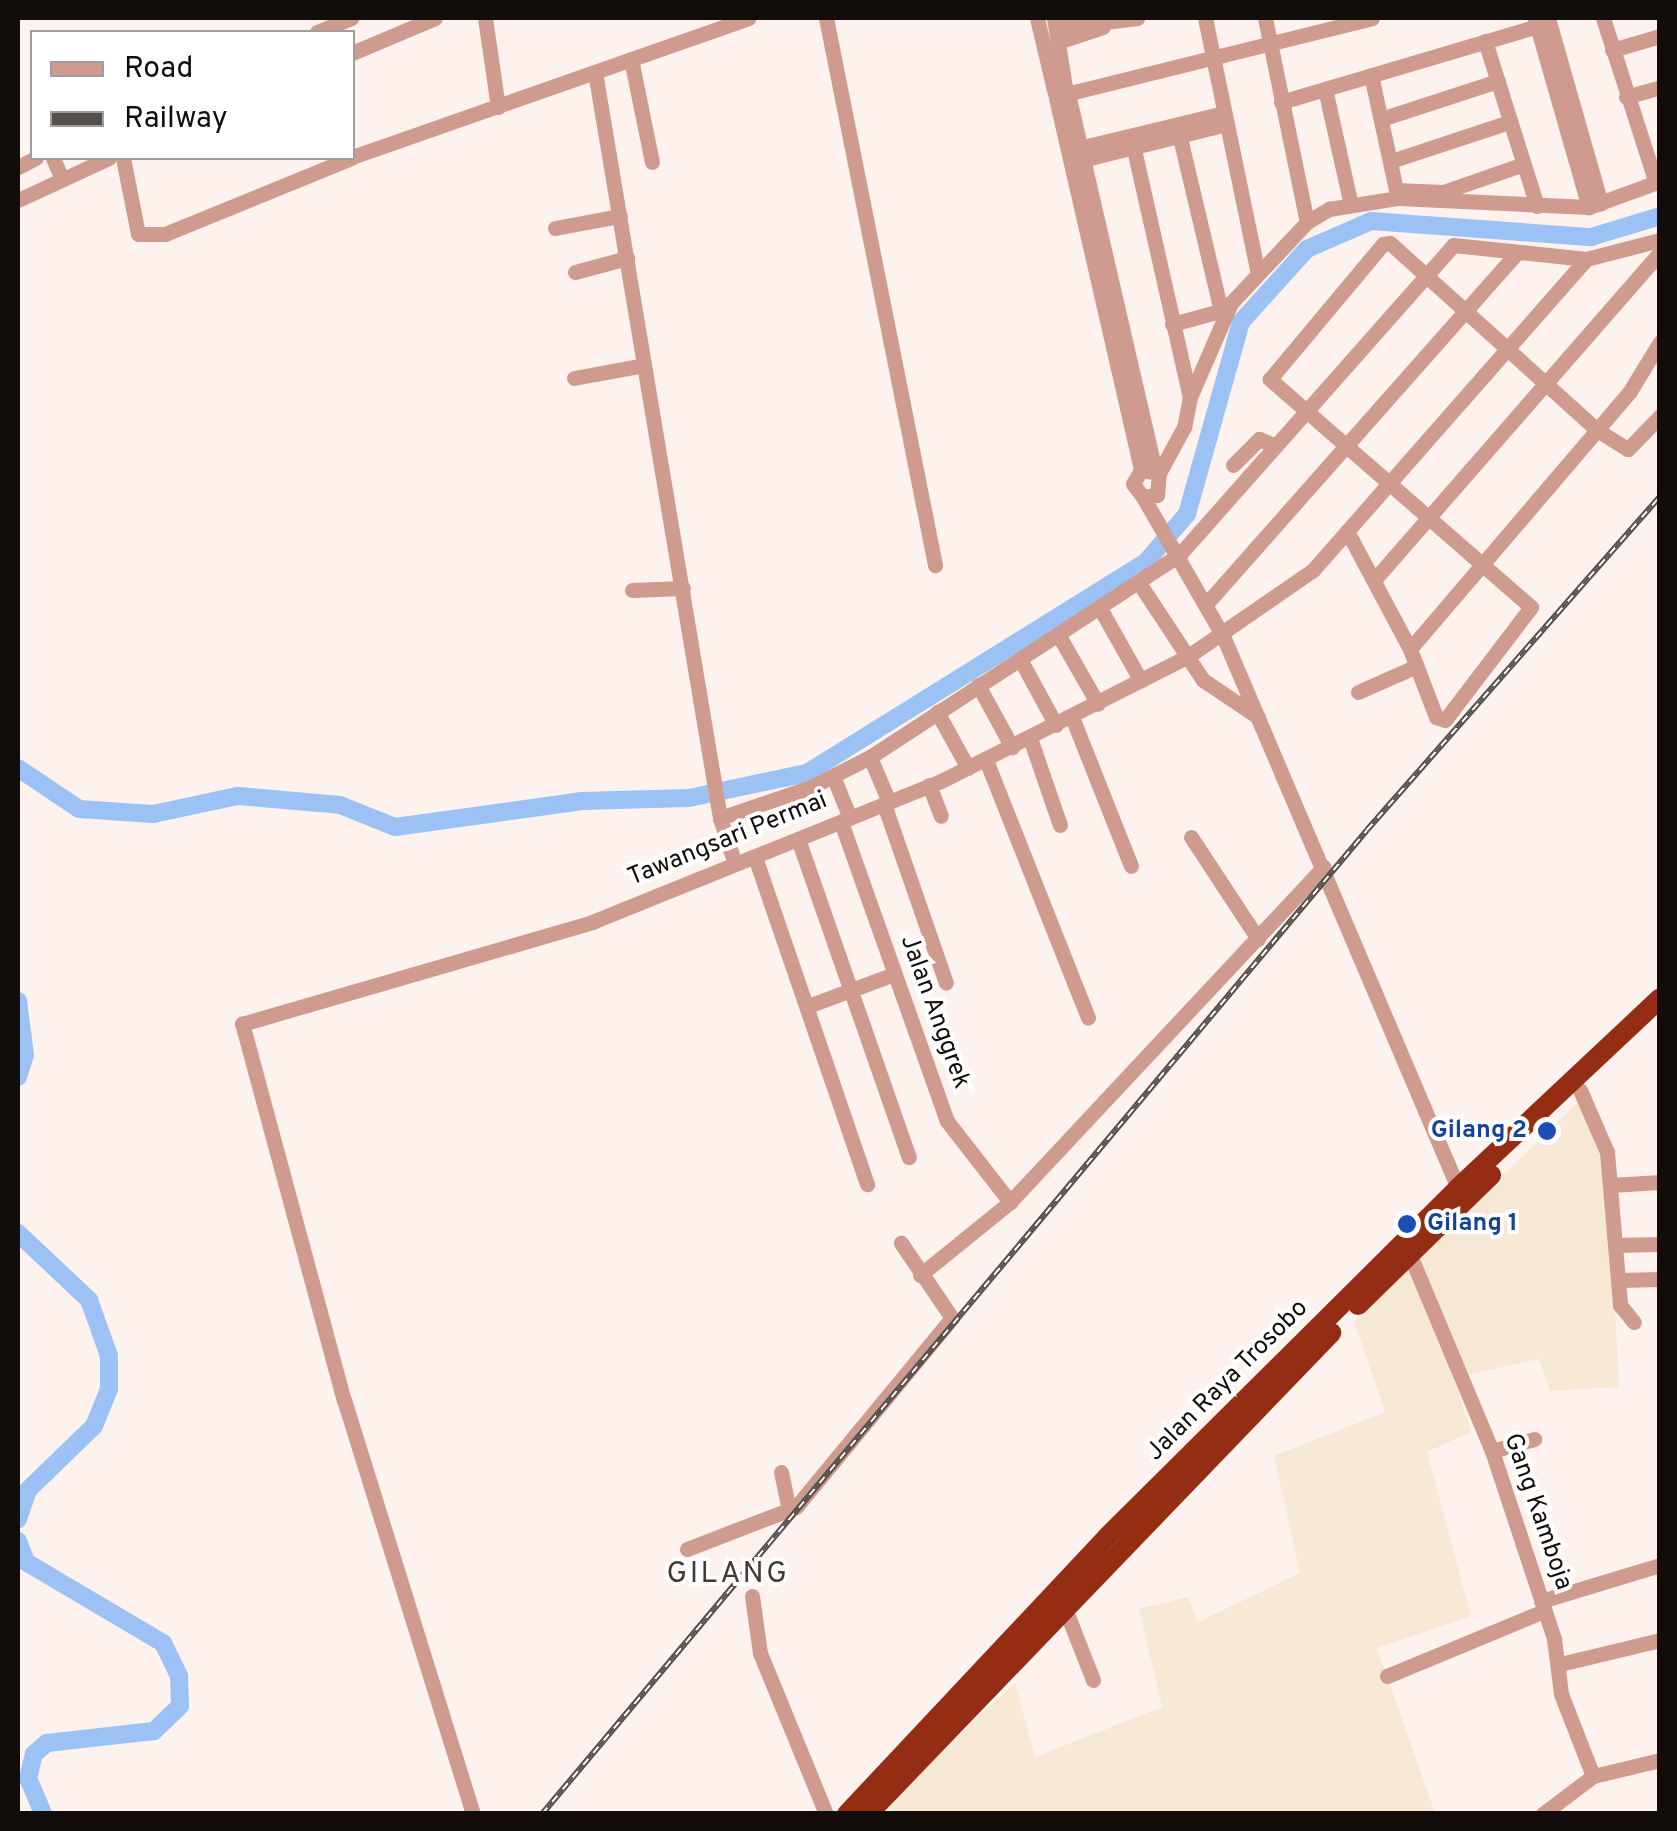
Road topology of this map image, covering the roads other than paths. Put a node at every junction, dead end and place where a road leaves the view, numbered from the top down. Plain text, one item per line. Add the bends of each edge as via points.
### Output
1 (351, 18) edge
2 (433, 18) edge
3 (486, 18) edge
4 (748, 18) edge
5 (826, 18) edge
6 (1037, 18) edge
7 (1137, 18) edge
8 (1205, 18) edge
9 (1264, 18) edge
10 (1372, 18) edge
11 (1603, 18) edge
12 (1543, 19) edge
13 (1109, 21) edge
14 (719, 23) edge
15 (1056, 29) edge
16 (323, 30) edge
17 (1660, 36) edge
18 (1485, 41) junction
19 (1270, 47) junction
20 (1612, 50) junction
21 (355, 52) edge
22 (631, 60) junction
23 (1214, 60) junction
24 (594, 72) junction
25 (1372, 76) junction
26 (1498, 81) junction
27 (1660, 87) edge
28 (1325, 89) junction
29 (1063, 94) junction
30 (1626, 98) junction
31 (1281, 102) junction
32 (498, 107) junction
33 (1382, 118) junction
34 (1225, 119) junction
35 (1509, 122) junction
36 (1178, 130) junction
37 (1132, 142) junction
38 (1080, 154) junction
39 (355, 156) edge
40 (54, 160) edge
41 (104, 160) edge
42 (123, 160) edge
43 (345, 160) edge
44 (1391, 161) junction
45 (652, 162) dead end
46 (1521, 165) junction
47 (61, 177) junction
48 (1658, 182) edge
49 (18, 200) edge
50 (1350, 201) junction
51 (1595, 205) junction
52 (1537, 206) junction
53 (620, 216) junction
54 (1307, 222) junction
55 (1090, 225) junction
56 (555, 228) dead end
57 (1660, 240) edge
58 (1517, 252) junction
59 (1660, 252) edge
60 (628, 258) junction
61 (1586, 259) junction
62 (1258, 270) junction
63 (575, 272) dead end
64 (1423, 273) junction
65 (1465, 312) junction
66 (1221, 313) junction
67 (1172, 324) junction
68 (1660, 342) edge
69 (1504, 347) junction
70 (644, 365) junction
71 (574, 378) dead end
72 (1545, 384) junction
73 (1190, 397) junction
74 (1305, 409) junction
75 (1660, 416) edge
76 (1597, 430) junction
77 (1274, 445) junction
78 (1346, 446) junction
79 (1233, 465) dead end
80 (1152, 471) junction
81 (1389, 482) junction
82 (1161, 490) junction
83 (1143, 497) junction
84 (1430, 518) junction
85 (1157, 520) junction
86 (1347, 531) junction
87 (1356, 547) junction
88 (1177, 550) junction
89 (1484, 560) junction
90 (935, 565) dead end
91 (1313, 570) junction
92 (1375, 580) junction
93 (1139, 583) junction
94 (684, 588) junction
95 (632, 590) dead end
96 (1207, 603) junction
97 (1101, 610) junction
98 (1059, 636) junction
99 (1223, 636) junction
100 (1410, 649) junction
101 (1187, 656) junction
102 (1020, 659) junction
103 (1417, 666) junction
104 (1141, 681) junction
105 (978, 684) junction
106 (1358, 692) dead end
107 (1098, 704) junction
108 (937, 712) junction
109 (1072, 717) junction
110 (1258, 717) junction
111 (1056, 725) junction
112 (1030, 738) junction
113 (1012, 747) junction
114 (870, 757) junction
115 (986, 760) junction
116 (968, 768) junction
117 (833, 776) junction
118 (929, 785) junction
119 (886, 803) junction
120 (720, 815) junction
121 (941, 816) dead end
122 (845, 820) junction
123 (1060, 825) dead end
124 (1192, 837) dead end
125 (798, 839) junction
126 (754, 857) junction
127 (735, 864) junction
128 (1131, 866) dead end
129 (1324, 867) junction
130 (1258, 938) junction
131 (894, 974) junction
132 (946, 983) dead end
133 (851, 990) junction
134 (1660, 998) edge
135 (808, 1006) junction
136 (1660, 1016) edge
137 (1088, 1018) dead end
138 (1580, 1090) junction
139 (908, 1157) dead end
140 (1660, 1182) edge
141 (868, 1184) dead end
142 (1611, 1185) junction
143 (1458, 1188) junction
144 (1010, 1202) junction
145 (900, 1243) dead end
146 (1660, 1244) edge
147 (1615, 1246) junction
148 (1410, 1255) junction
149 (920, 1274) junction
150 (1660, 1279) edge
151 (1620, 1280) junction
152 (1634, 1322) dead end
153 (1534, 1438) dead end
154 (1492, 1451) junction
155 (781, 1472) dead end
156 (790, 1511) junction
157 (687, 1549) dead end
158 (1103, 1557) junction
159 (1660, 1565) edge
160 (1085, 1576) junction
161 (752, 1596) dead end
162 (1542, 1606) junction
163 (1066, 1610) junction
164 (1660, 1640) edge
165 (1560, 1664) junction
166 (1387, 1676) dead end
167 (1093, 1680) dead end
168 (1660, 1760) edge
169 (1589, 1782) junction
170 (473, 1814) edge
171 (826, 1814) edge
172 (847, 1814) edge
173 (868, 1814) edge
174 (1543, 1814) edge

1 - 16 street
2 - 21 street
3 - 32 street
4 - 14 street
5 - 90 street
6 - 29 street
7 - 13 street
8 - 23 street
9 - 19 street
10 - 19 street
11 - 20 street
12 - 18 street
12 - 51 street
13 - 15 street
14 - 22 street
15 - 29 street
17 - 20 street
18 - 25 street
18 - 26 street
19 - 23 street
19 - 31 street
20 - 30 street
22 - 24 street
22 - 45 street
23 - 29 street
23 - 34 street
24 - 32 street
24 - 53 street
25 - 28 street
25 - 33 street
26 - 33 street
26 - 35 street
27 - 30 street
28 - 31 street
28 - 50 street
29 - 38 street
29 - 55 street
30 - 48 street
31 - 54 street
32 - 39 street
33 - 44 street
34 - 36 street
34 - 62 street
35 - 44 street
35 - 46 street
36 - 37 street
36 - 66 street
37 - 38 street
37 - 67 street
38 - 55 street
40 - 47 street
41 - 47 street
42 - 43 street via 135,231 165,234
44 - 46 street via 1396,190 1438,192
46 - 52 street
47 - 49 street
48 - 51 street
50 - 52 street
50 - 54 street
51 - 52 street
53 - 56 street
53 - 60 street
54 - 62 street
55 - 80 street
57 - 61 street
58 - 61 street
58 - 64 street via 1457,243
58 - 65 street
59 - 72 street
60 - 63 street
60 - 70 street
61 - 69 street
62 - 66 street
64 - 65 street
64 - 74 street
64 - 74 street via 1390,244 1378,247 1271,376
65 - 69 street
65 - 78 street
66 - 67 street
66 - 73 street
67 - 73 street
68 - 76 street
69 - 72 street
69 - 81 street
70 - 71 street
70 - 94 street
72 - 76 street
72 - 84 street
73 - 80 street via 1184,427
74 - 77 street
74 - 78 street
75 - 76 street via 1628,450
76 - 89 street
77 - 79 street via 1260,439
77 - 88 street
78 - 81 street
78 - 96 street
80 - 82 street
80 - 83 street via 1133,484
81 - 84 street
81 - 86 street
82 - 83 street
82 - 85 street
83 - 85 street
84 - 89 street
84 - 92 street
85 - 88 street
86 - 87 street
86 - 91 street
87 - 91 street
87 - 92 street
88 - 93 street
88 - 96 street
89 - 100 street
89 - 103 street via 1532,610 1445,720 1436,718
91 - 99 street, Tawangsari Permai
92 - 100 street
93 - 97 street
93 - 101 street
94 - 95 street
94 - 120 street
96 - 99 street
97 - 98 street
97 - 104 street
98 - 102 street
98 - 107 street
99 - 101 street, Tawangsari Permai
99 - 110 street
100 - 103 street
101 - 104 street, Tawangsari Permai
101 - 110 street via 1216,692
102 - 105 street
102 - 111 street
103 - 106 street
104 - 107 street, Tawangsari Permai
105 - 108 street
105 - 113 street
107 - 109 street, Tawangsari Permai
108 - 114 street
108 - 116 street
109 - 111 street, Tawangsari Permai
109 - 128 street
110 - 129 street
111 - 112 street, Tawangsari Permai
112 - 113 street, Tawangsari Permai
112 - 123 street
113 - 115 street, Tawangsari Permai
114 - 117 street
114 - 119 street
115 - 116 street, Tawangsari Permai
115 - 137 street
116 - 118 street, Tawangsari Permai
117 - 120 street
117 - 122 street, Jalan Anggrek
118 - 119 street, Tawangsari Permai
118 - 121 street
119 - 122 street, Tawangsari Permai
119 - 132 street
120 - 127 street
122 - 125 street, Tawangsari Permai
122 - 131 street, Jalan Anggrek
124 - 130 street
125 - 126 street, Tawangsari Permai
125 - 133 street
126 - 127 street, Tawangsari Permai
126 - 135 street
127 - 170 street, Tawangsari Permai via 592,922 242,1024 344,1401
129 - 130 street
129 - 143 street
130 - 144 street
131 - 133 street
131 - 144 street, Jalan Anggrek via 947,1121
133 - 135 street
133 - 139 street
134 - 143 highway, Jalan Raya Trosobo
135 - 141 street
136 - 138 highway, Jalan Raya Trosobo
138 - 142 street via 1602,1132
138 - 148 highway, Jalan Raya Trosobo
140 - 142 street
142 - 147 street
143 - 158 highway, Jalan Raya Trosobo via 1216,1429
144 - 149 street
145 - 149 street
146 - 147 street
147 - 151 street
148 - 154 street, Gang Kamboja
148 - 158 highway, Jalan Raya Trosobo
149 - 156 street via 952,1318
150 - 151 street
151 - 152 street via 1620,1305
153 - 154 street
154 - 162 street, Gang Kamboja
155 - 156 street
156 - 157 street
158 - 160 highway, Jalan Raya Trosobo
159 - 162 street
160 - 163 highway, Jalan Raya Trosobo
160 - 172 highway, Jalan Raya Trosobo
161 - 171 street via 760,1653
162 - 165 street, Gang Kamboja
162 - 166 street
163 - 167 street
163 - 173 highway, Jalan Raya Trosobo
164 - 165 street
165 - 169 street, Gang Kamboja via 1561,1694
168 - 169 street
169 - 174 street

